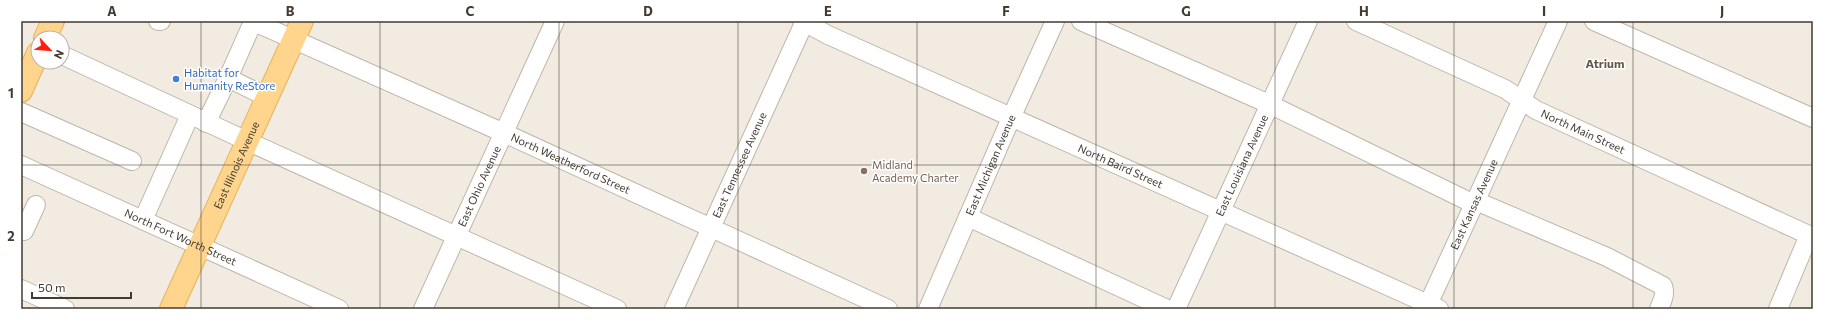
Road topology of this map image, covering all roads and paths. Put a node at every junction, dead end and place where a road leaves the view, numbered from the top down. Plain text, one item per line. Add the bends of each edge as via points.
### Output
1 (158, 21) edge
2 (162, 21) edge
3 (252, 21) edge
4 (302, 21) edge
5 (555, 21) edge
6 (804, 21) edge
7 (1055, 21) edge
8 (1081, 21) edge
9 (1308, 21) edge
10 (1356, 21) edge
11 (1558, 21) edge
12 (1594, 21) edge
13 (293, 41) junction
14 (70, 59) edge
15 (30, 70) edge
16 (228, 78) junction
17 (21, 91) edge
18 (267, 97) junction
19 (1521, 100) junction
20 (1269, 104) junction
21 (21, 112) edge
22 (1011, 118) junction
23 (1813, 118) edge
24 (198, 119) junction
25 (504, 133) junction
26 (247, 141) junction
27 (132, 161) dead end
28 (21, 165) edge
29 (49, 178) junction
30 (1475, 202) junction
31 (1220, 211) junction
32 (968, 217) junction
33 (142, 220) junction
34 (711, 228) junction
35 (21, 230) edge
36 (457, 236) junction
37 (1811, 236) edge
38 (200, 246) junction
39 (21, 289) edge
40 (1431, 307) edge
41 (65, 309) edge
42 (171, 309) edge
43 (339, 309) edge
44 (423, 309) edge
45 (617, 309) edge
46 (674, 309) edge
47 (888, 309) edge
48 (928, 309) edge
49 (1166, 309) edge
50 (1176, 309) edge
51 (1659, 309) edge
52 (1778, 309) edge

1 - 2 street
3 - 13 street, North Weatherford Street
3 - 16 street
4 - 13 main road, East Illinois Avenue
5 - 25 street, East Ohio Avenue
6 - 22 street, North Baird Street via 828,35
6 - 34 street, East Tennessee Avenue
7 - 22 street, East Michigan Avenue
8 - 20 street
9 - 20 street, East Louisiana Avenue
10 - 19 street, North Main Street via 1505,89
11 - 19 street, East Kansas Avenue
12 - 23 street
13 - 18 main road, East Illinois Avenue
13 - 25 street, North Weatherford Street
14 - 24 street
15 - 17 main road
16 - 18 street
16 - 24 street
18 - 26 main road, East Illinois Avenue
19 - 30 street, East Kansas Avenue
19 - 37 street, North Main Street via 1536,110
20 - 30 street
20 - 31 street, East Louisiana Avenue
21 - 27 street
22 - 31 street, North Baird Street
22 - 32 street, East Michigan Avenue
24 - 26 street
24 - 33 street
25 - 34 street, North Weatherford Street
25 - 36 street, East Ohio Avenue
26 - 36 street
26 - 38 main road, East Illinois Avenue
28 - 29 street, North Fort Worth Street
29 - 33 street, North Fort Worth Street
29 - 35 street via 24,231
30 - 40 street, East Kansas Avenue
30 - 51 street via 1607,257 1663,286 1664,298
31 - 40 street, North Baird Street
31 - 50 street, East Louisiana Avenue
32 - 48 street, East Michigan Avenue
32 - 49 street
33 - 38 street, North Fort Worth Street
34 - 46 street, East Tennessee Avenue
34 - 47 street, North Weatherford Street
36 - 44 street, East Ohio Avenue
36 - 45 street
37 - 52 street
38 - 42 main road, East Illinois Avenue
38 - 43 street, North Fort Worth Street
39 - 41 street

